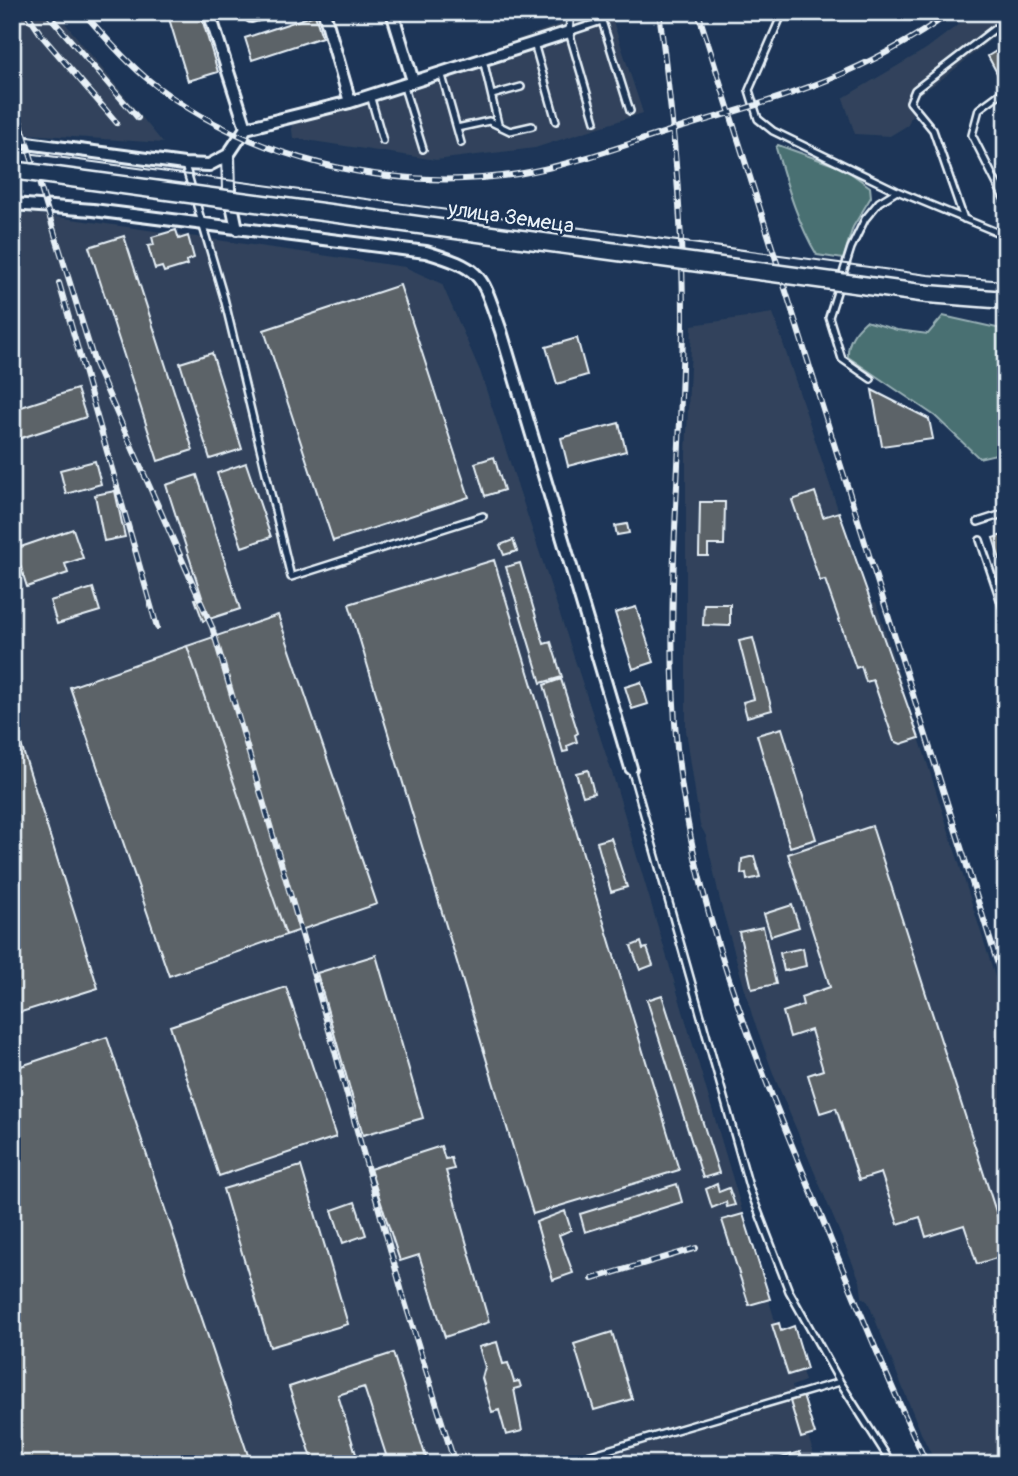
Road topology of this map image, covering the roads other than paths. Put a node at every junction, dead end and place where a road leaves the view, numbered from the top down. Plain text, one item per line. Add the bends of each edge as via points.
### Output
1 (209, 12) edge
2 (265, 12) edge
3 (324, 12) edge
4 (392, 12) edge
5 (571, 12) edge
6 (783, 12) edge
7 (251, 16) dead end
8 (1006, 20) edge
9 (569, 33) junction
10 (534, 44) junction
11 (483, 59) junction
12 (441, 72) junction
13 (408, 82) junction
14 (521, 88) dead end
15 (1002, 92) dead end
16 (370, 95) junction
17 (492, 95) junction
18 (350, 102) junction
19 (630, 111) dead end
20 (556, 121) dead end
21 (595, 121) dead end
22 (498, 124) junction
23 (532, 126) dead end
24 (246, 128) junction
25 (457, 128) junction
26 (12, 141) edge
27 (383, 141) dead end
28 (461, 143) dead end
29 (424, 149) dead end
30 (228, 155) junction
31 (184, 164) junction
32 (12, 170) edge
33 (897, 191) junction
34 (1006, 202) edge
35 (12, 204) edge
36 (964, 219) junction
37 (204, 225) junction
38 (237, 229) junction
39 (1006, 236) edge
40 (1006, 300) edge
41 (872, 379) dead end
42 (1006, 513) edge
43 (482, 516) dead end
44 (978, 523) dead end
45 (980, 540) dead end
46 (1006, 614) edge
47 (631, 768) joint
48 (841, 1382) junction
49 (578, 1464) edge
50 (892, 1464) edge

1 - 24 street
2 - 7 street
3 - 18 street
4 - 13 street
5 - 9 lane
6 - 33 lane via 749,90 758,119 773,131
8 - 36 lane via 915,90 910,102 933,130
9 - 10 street
9 - 19 lane via 602,21
9 - 21 lane
10 - 11 street
10 - 20 lane
11 - 12 street
11 - 17 lane
12 - 13 street
12 - 25 lane
13 - 16 street
13 - 29 lane
14 - 17 lane
15 - 34 lane via 979,109 972,135
16 - 18 street
16 - 27 lane
17 - 22 lane
18 - 24 street
22 - 23 lane via 510,131
22 - 25 lane via 489,121
24 - 30 street
25 - 28 lane
26 - 31 street
30 - 31 street via 209,165
30 - 38 street
31 - 37 lane
32 - 40 main road, улица Земеца, bridge via 928,294
33 - 36 lane
33 - 41 lane via 879,202 865,219 829,317 842,359
35 - 37 street
36 - 39 lane
37 - 38 street
37 - 43 lane via 291,577
38 - 47 street via 426,252 465,264 484,283
42 - 44 lane
45 - 46 lane
47 - 48 lane via 750,1190 789,1291
48 - 49 lane via 577,1459
48 - 50 lane

